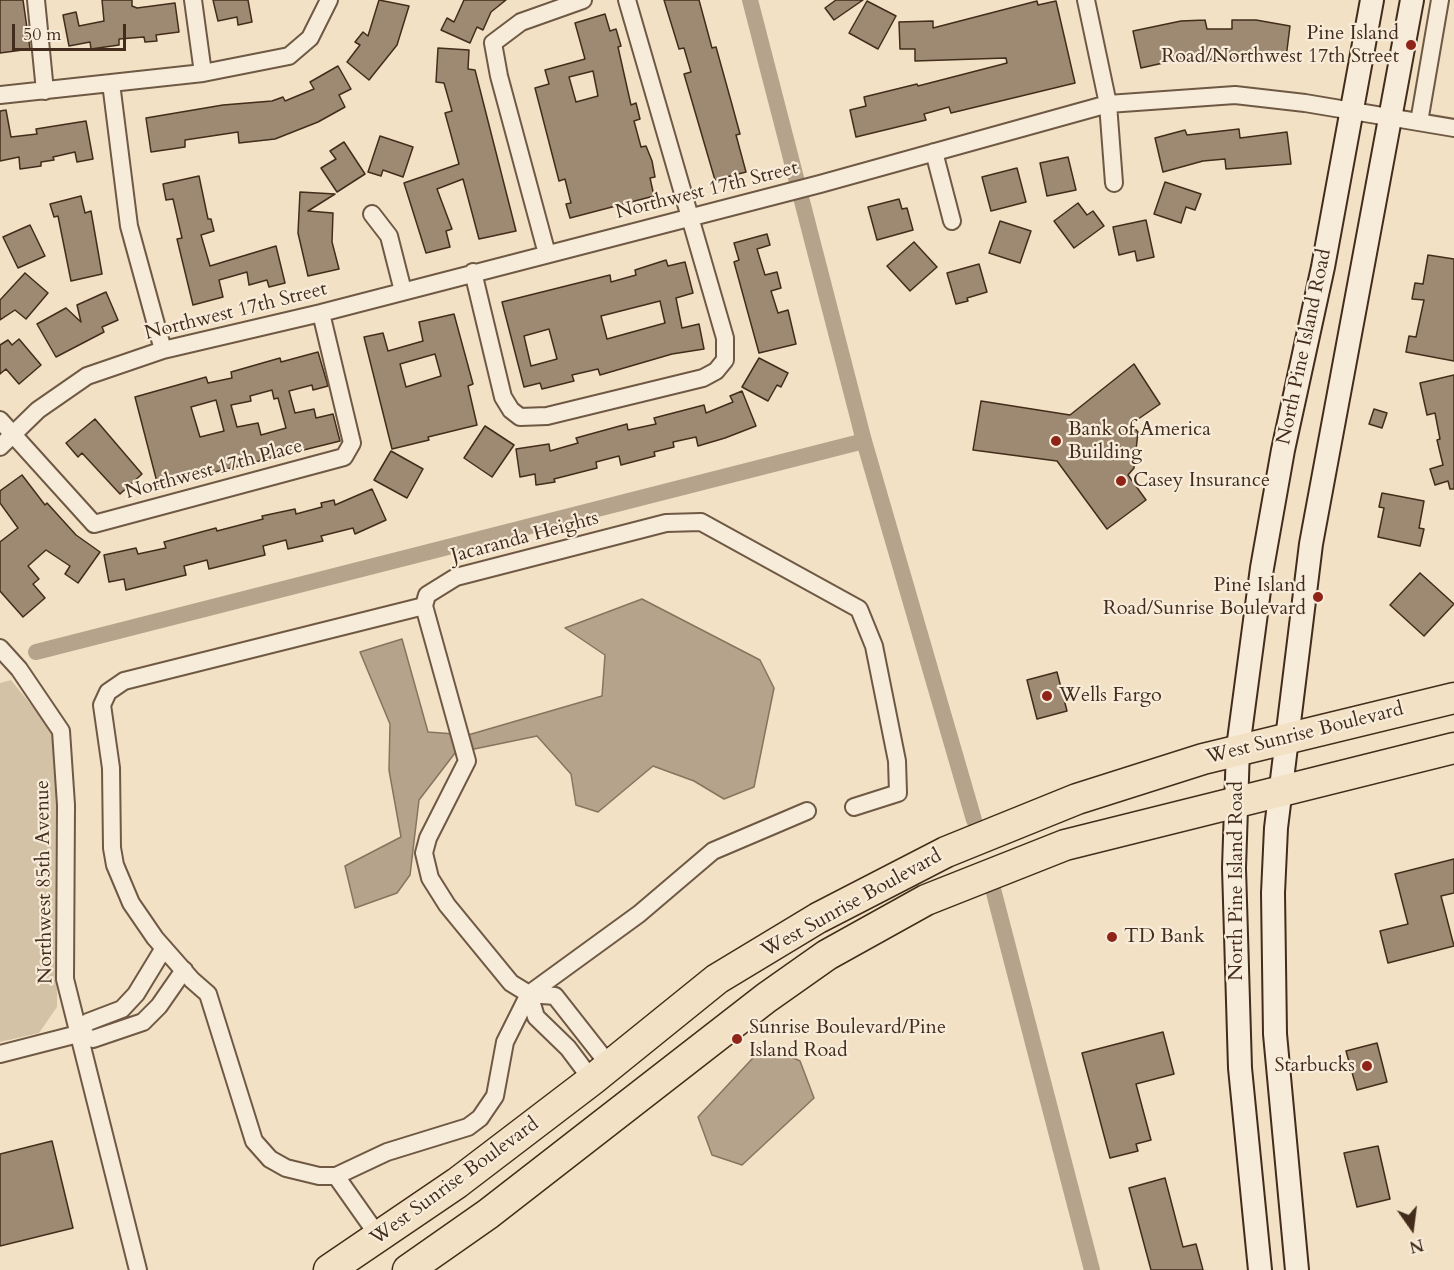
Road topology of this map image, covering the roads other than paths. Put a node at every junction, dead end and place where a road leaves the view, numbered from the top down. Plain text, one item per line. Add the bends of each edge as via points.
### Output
1 (36, 0) edge
2 (193, 0) edge
3 (329, 0) edge
4 (583, 0) edge
5 (627, 0) edge
6 (1086, 0) edge
7 (1372, 0) edge
8 (1412, 0) edge
9 (1440, 0) edge
10 (203, 73) junction
11 (111, 83) junction
12 (45, 91) junction
13 (0, 95) edge
14 (1108, 104) junction
15 (1351, 111) junction
16 (1390, 118) junction
17 (1419, 122) junction
18 (1454, 128) edge
19 (934, 152) junction
20 (1114, 183) dead end
21 (372, 214) dead end
22 (692, 215) junction
23 (952, 221) dead end
24 (547, 254) junction
25 (473, 272) junction
26 (403, 291) junction
27 (321, 313) junction
28 (163, 350) junction
29 (0, 420) edge
30 (6, 442) edge
31 (424, 606) junction
32 (0, 648) edge
33 (1454, 698) edge
34 (1286, 737) junction
35 (1238, 748) junction
36 (1454, 748) edge
37 (1280, 791) junction
38 (1235, 801) junction
39 (854, 807) dead end
40 (807, 811) dead end
41 (164, 948) junction
42 (184, 970) junction
43 (529, 994) junction
44 (78, 1034) junction
45 (0, 1054) edge
46 (601, 1073) junction
47 (336, 1176) junction
48 (379, 1237) junction
49 (138, 1270) edge
50 (329, 1270) edge
51 (408, 1270) edge
52 (1260, 1270) edge
53 (1297, 1270) edge

1 - 12 street
2 - 10 street
3 - 10 street via 310,38 289,56
4 - 24 street via 521,22 493,43
5 - 22 street
6 - 14 street
7 - 15 main road, North Pine Island Road
8 - 16 main road, North Pine Island Road
9 - 17 street
10 - 11 street
11 - 12 street
11 - 28 street via 129,226
12 - 13 street
14 - 15 street, Northwest 17th Street via 1235,95
14 - 19 street, Northwest 17th Street
14 - 20 street
15 - 16 street, Northwest 17th Street
15 - 35 main road, North Pine Island Road via 1262,568
16 - 17 street, Northwest 17th Street
16 - 34 main road, North Pine Island Road via 1311,544
17 - 18 street, Northwest 17th Street
19 - 22 street, Northwest 17th Street
19 - 23 street
21 - 26 street via 389,236
22 - 24 street, Northwest 17th Street
22 - 25 street via 727,353 721,366 703,378 538,418 520,417 505,401
24 - 25 street, Northwest 17th Street
25 - 26 street, Northwest 17th Street
26 - 27 street, Northwest 17th Street
27 - 28 street, Northwest 17th Street
27 - 30 street, Northwest 17th Place via 352,443 344,457 94,524
28 - 30 street, Northwest 17th Street via 87,376 38,410
29 - 30 street
31 - 39 street, Jacaranda Heights via 427,594 456,577 666,523 701,522 859,609 874,646 897,761 898,793
31 - 41 street via 124,681 108,692 102,705 111,768 115,865 131,903
31 - 43 street via 467,761 428,838 424,852 430,878 447,905 511,983
32 - 44 street, Northwest 85th Avenue via 61,731 66,805 65,979
33 - 34 highway, West Sunrise Boulevard
34 - 35 highway, West Sunrise Boulevard
34 - 37 main road, North Pine Island Road
35 - 38 main road, North Pine Island Road
35 - 46 highway, West Sunrise Boulevard via 1077,799 946,852 818,918 717,979
36 - 37 highway, West Sunrise Boulevard
37 - 38 highway, West Sunrise Boulevard
37 - 53 main road, North Pine Island Road via 1273,893 1275,1034
38 - 51 highway, West Sunrise Boulevard via 1065,845 926,900 827,955 488,1214
38 - 52 main road, North Pine Island Road via 1234,920 1240,1068
40 - 43 street via 713,851 639,914
41 - 42 street
41 - 44 street via 136,994 122,1009 88,1022
42 - 44 street via 143,1022 93,1038
42 - 47 street via 208,994 254,1141 270,1159 286,1168
43 - 46 street via 536,1017
43 - 46 street via 555,996
43 - 47 street via 506,1042 495,1096 480,1118 468,1127 387,1152
44 - 45 street
44 - 49 street, Northwest 85th Avenue
46 - 48 highway, West Sunrise Boulevard
47 - 48 street
48 - 50 highway, West Sunrise Boulevard

